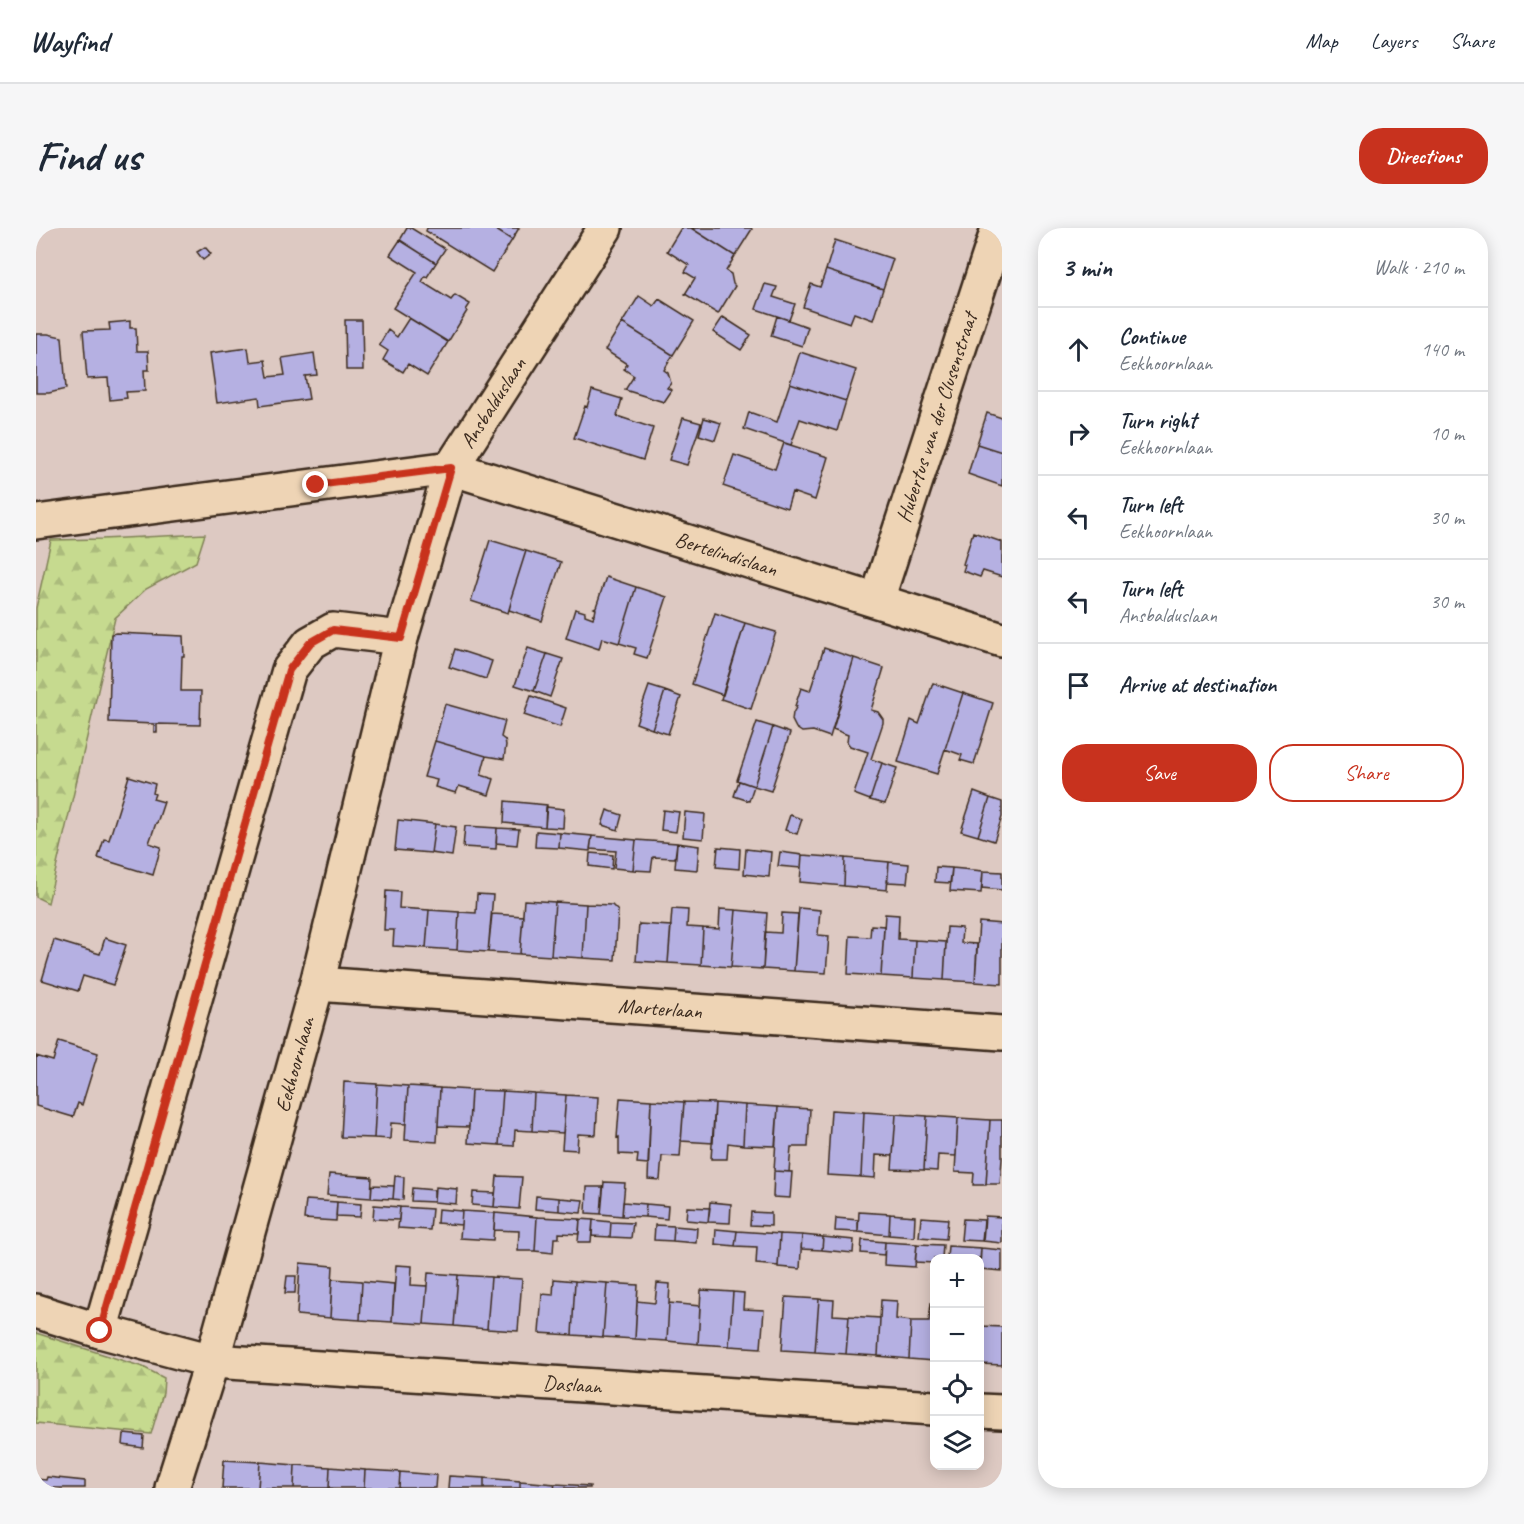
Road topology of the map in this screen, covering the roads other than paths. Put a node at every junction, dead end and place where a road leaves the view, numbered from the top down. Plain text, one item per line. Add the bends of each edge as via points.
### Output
1 (605, 228) edge
2 (996, 235) dead end
3 (451, 468) junction
4 (36, 522) edge
5 (877, 600) junction
6 (401, 638) junction
7 (1002, 640) edge
8 (317, 984) junction
9 (1002, 1034) edge
10 (36, 1311) edge
11 (100, 1331) junction
12 (212, 1361) junction
13 (930, 1408) edge
14 (984, 1411) edge
15 (1002, 1412) edge
16 (172, 1488) edge

1 - 3 street, Ansbalduslaan
2 - 5 street, Hubertus van der Clusenstraat
3 - 4 street, Ansbalduslaan
3 - 5 street, Bertelindislaan
3 - 6 street, Eekhoornlaan
5 - 7 street, Bertelindislaan
6 - 8 street, Eekhoornlaan
6 - 11 street via 333,630 310,643 289,670
8 - 9 street, Marterlaan
8 - 12 street, Eekhoornlaan
10 - 11 street, Daslaan
11 - 12 street, Daslaan
12 - 13 street, Daslaan
12 - 16 street, Eekhoornlaan
14 - 15 street

